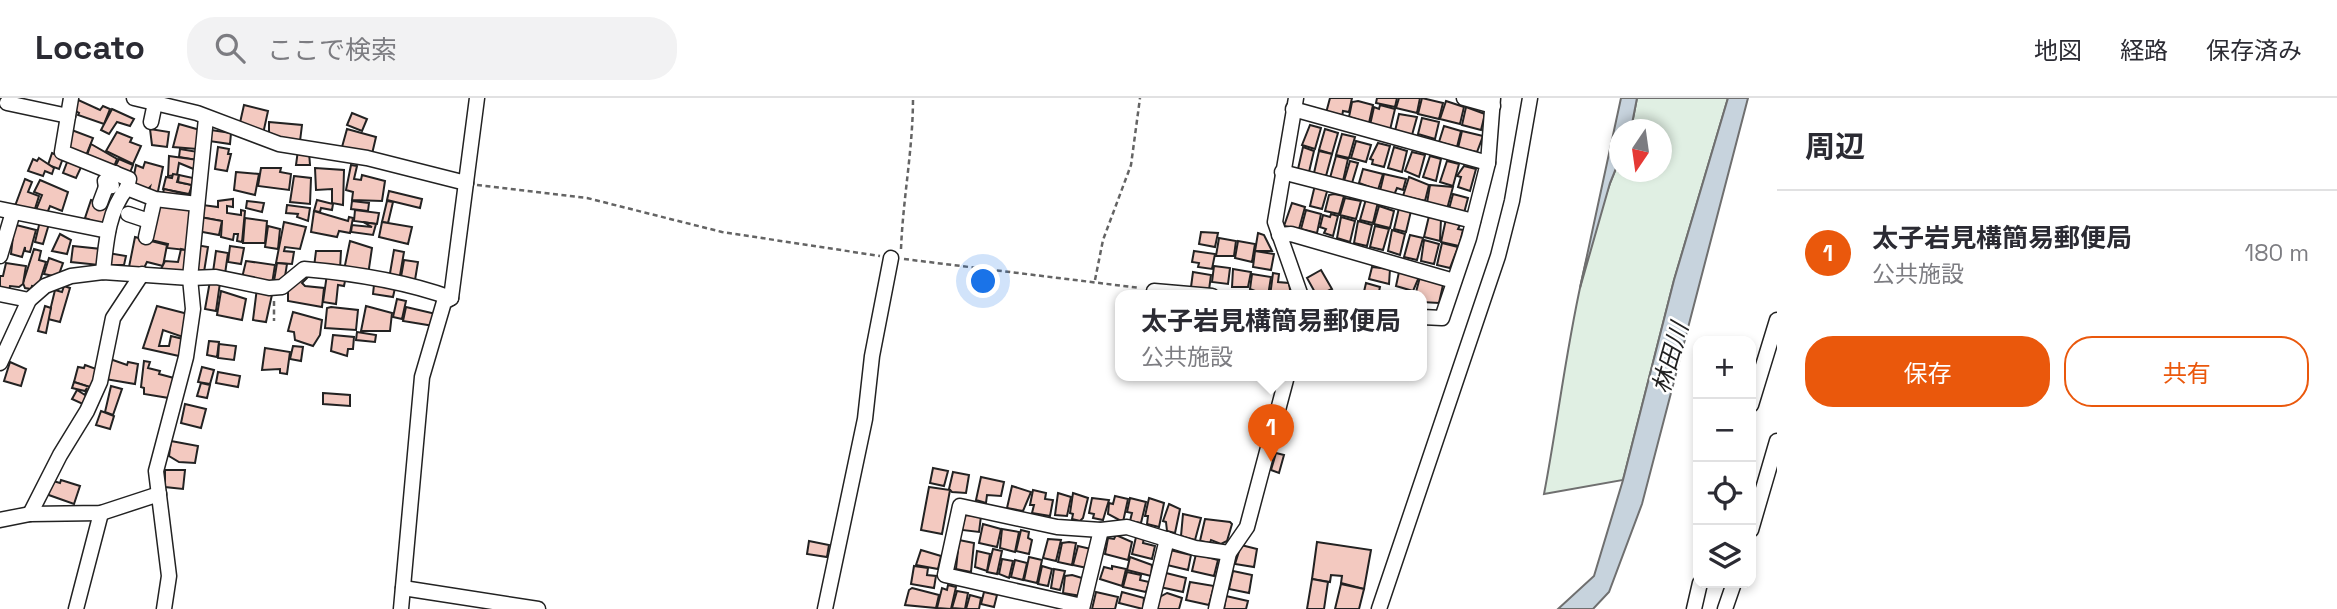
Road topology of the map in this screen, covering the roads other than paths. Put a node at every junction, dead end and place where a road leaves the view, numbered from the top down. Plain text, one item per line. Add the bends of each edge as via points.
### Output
1 (71, 98) edge
2 (134, 98) edge
3 (477, 98) edge
4 (1464, 98) edge
5 (1530, 98) edge
6 (1493, 102) edge
7 (7, 103) dead end
8 (155, 103) junction
9 (1294, 104) edge
10 (68, 116) junction
11 (206, 118) junction
12 (151, 121) dead end
13 (1488, 163) junction
14 (1282, 172) junction
15 (111, 180) junction
16 (466, 183) junction
17 (127, 188) junction
18 (154, 202) junction
19 (100, 203) dead end
20 (197, 204) junction
21 (7, 211) edge
22 (121, 212) junction
23 (149, 221) junction
24 (1473, 221) junction
25 (108, 231) junction
26 (1279, 235) junction
27 (146, 237) dead end
28 (0, 256) edge
29 (891, 258) road end
30 (103, 272) junction
31 (142, 274) junction
32 (190, 278) junction
33 (1454, 281) junction
34 (1299, 290) edge
35 (0, 293) edge
36 (451, 298) junction
37 (29, 300) junction
38 (1427, 317) edge
39 (1777, 320) edge
40 (0, 363) edge
41 (1286, 381) edge
42 (1753, 399) edge
43 (1777, 441) edge
44 (159, 494) junction
45 (101, 513) junction
46 (30, 514) junction
47 (0, 520) edge
48 (1752, 525) edge
49 (1101, 530) junction
50 (1167, 539) junction
51 (1228, 553) junction
52 (403, 588) junction
53 (1699, 588) edge
54 (1732, 588) edge
55 (1082, 607) edge
56 (77, 609) edge
57 (164, 609) edge
58 (401, 609) edge
59 (538, 609) edge
60 (825, 609) edge
61 (1150, 609) edge
62 (1216, 609) edge
63 (1378, 609) edge
64 (1694, 609) edge
65 (1725, 609) edge

1 - 10 street
2 - 8 street
3 - 16 street
4 - 6 street
5 - 63 street via 1498,256
6 - 13 street
7 - 10 street
8 - 11 street
8 - 12 street
9 - 13 street
9 - 14 street
10 - 15 street via 62,152
11 - 16 street via 279,144 367,158
11 - 20 street
13 - 24 street
14 - 24 street
14 - 26 street via 1275,222
15 - 17 street via 129,179
15 - 19 street
16 - 36 street
17 - 18 street
17 - 22 street via 117,200
18 - 20 street
18 - 23 street
20 - 32 street
21 - 25 street
21 - 28 street
22 - 23 street
22 - 25 street
23 - 27 street
24 - 33 street
25 - 30 street
26 - 33 street via 1291,234
26 - 34 street
29 - 60 street via 865,419
30 - 31 street
30 - 37 street via 71,276 45,286
31 - 32 street
31 - 46 street via 113,318 100,383 87,411
32 - 36 street via 216,277 282,287 304,269 423,288
32 - 44 street via 193,309 186,357 156,471
33 - 38 street via 1441,318
35 - 37 street
36 - 52 street via 444,302 422,377
37 - 40 street
39 - 42 street
41 - 51 street via 1247,527
43 - 48 street
44 - 45 street
44 - 57 street via 169,576
45 - 46 street
45 - 56 street
46 - 47 street
49 - 50 street via 1127,527
49 - 55 street
49 - 55 street via 1057,527 960,506 945,575
50 - 51 street
50 - 61 street
51 - 62 street
52 - 58 street
52 - 59 street
53 - 64 street
54 - 65 street

